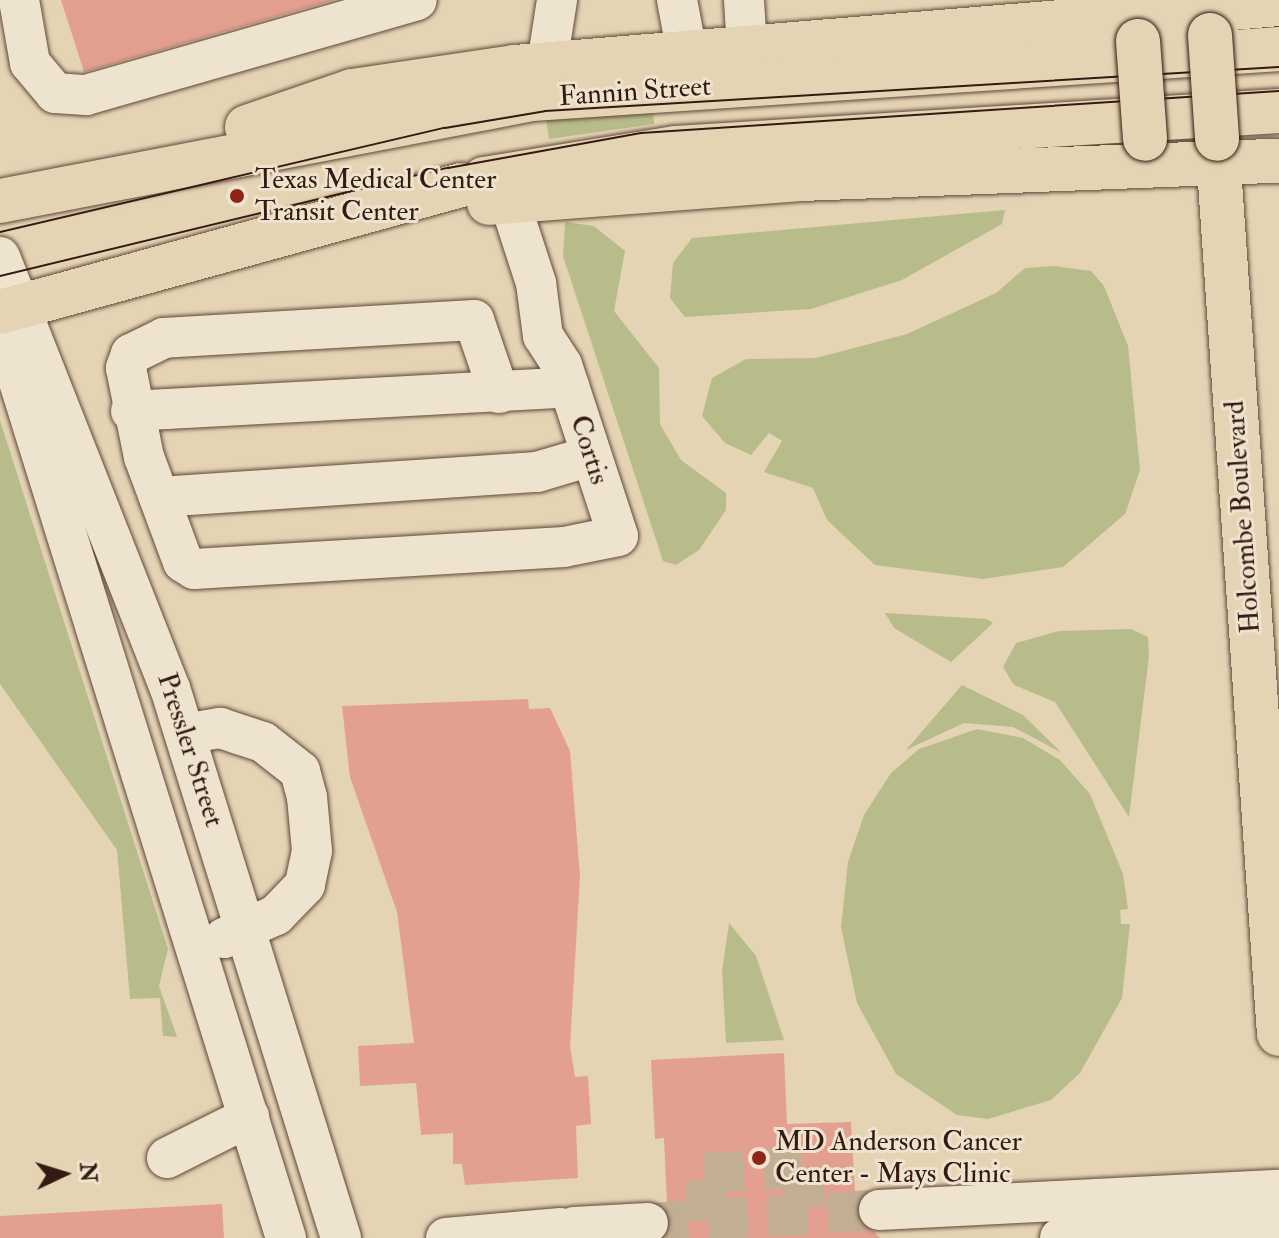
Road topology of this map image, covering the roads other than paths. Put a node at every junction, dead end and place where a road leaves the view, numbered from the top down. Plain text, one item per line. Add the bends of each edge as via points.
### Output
1 (417, 0) edge
2 (557, 0) edge
3 (744, 0) edge
4 (16, 2) edge
5 (675, 3) edge
6 (1279, 4) edge
7 (1208, 15) edge
8 (1078, 23) junction
9 (747, 49) junction
10 (1279, 49) edge
11 (687, 53) junction
12 (547, 64) junction
13 (1279, 111) edge
14 (1219, 152) junction
15 (1279, 161) edge
16 (1092, 173) junction
17 (63, 189) junction
18 (482, 195) junction
19 (0, 201) edge
20 (5, 295) edge
21 (565, 376) junction
22 (499, 393) junction
23 (131, 411) junction
24 (591, 456) junction
25 (159, 497) junction
26 (142, 610) junction
27 (96, 625) junction
28 (185, 734) junction
29 (249, 930) junction
30 (197, 946) junction
31 (1279, 1034) edge
32 (249, 1117) junction
33 (167, 1158) dead end
34 (1279, 1190) edge
35 (879, 1210) tunnel mouth
36 (648, 1223) tunnel mouth
37 (1152, 1224) edge
38 (1279, 1227) edge
39 (286, 1238) edge
40 (341, 1238) edge
41 (446, 1238) edge
42 (1060, 1238) edge

1 - 4 street via 86,95 55,93 30,63
2 - 12 street
3 - 9 street
5 - 11 street
6 - 7 main road
7 - 8 main road
7 - 14 main road, Holcombe Boulevard, bridge
8 - 9 main road
8 - 16 main road, bridge via 1138,41 1145,139
9 - 11 main road
10 - 17 main road, Fannin Street via 532,99
11 - 12 main road
12 - 17 main road via 352,91
13 - 18 main road, Fannin Street via 676,148
14 - 15 main road
14 - 16 main road
14 - 31 main road, Holcombe Boulevard
16 - 18 main road via 801,179
17 - 19 main road, Fannin Street
18 - 20 main road, Fannin Street
18 - 21 street, Cortis via 536,283 552,298 567,344
20 - 26 street, Pressler Street
20 - 27 street, Pressler Street
21 - 22 street
21 - 24 street, Cortis
22 - 23 street
22 - 23 street via 474,320 164,338 131,354
23 - 25 street
24 - 25 street via 537,472
24 - 25 street, Cortis via 618,536 564,547 194,569 183,562
26 - 27 street
26 - 28 street, Pressler Street
27 - 30 street, Pressler Street
28 - 29 street, Pressler Street
28 - 29 street via 220,728 263,742 300,771 311,870 294,900
29 - 30 street
29 - 40 street, Pressler Street
30 - 32 street, Pressler Street
32 - 33 street
32 - 39 street, Pressler Street
34 - 37 street
35 - 37 street
36 - 41 street
37 - 38 street
37 - 42 street

